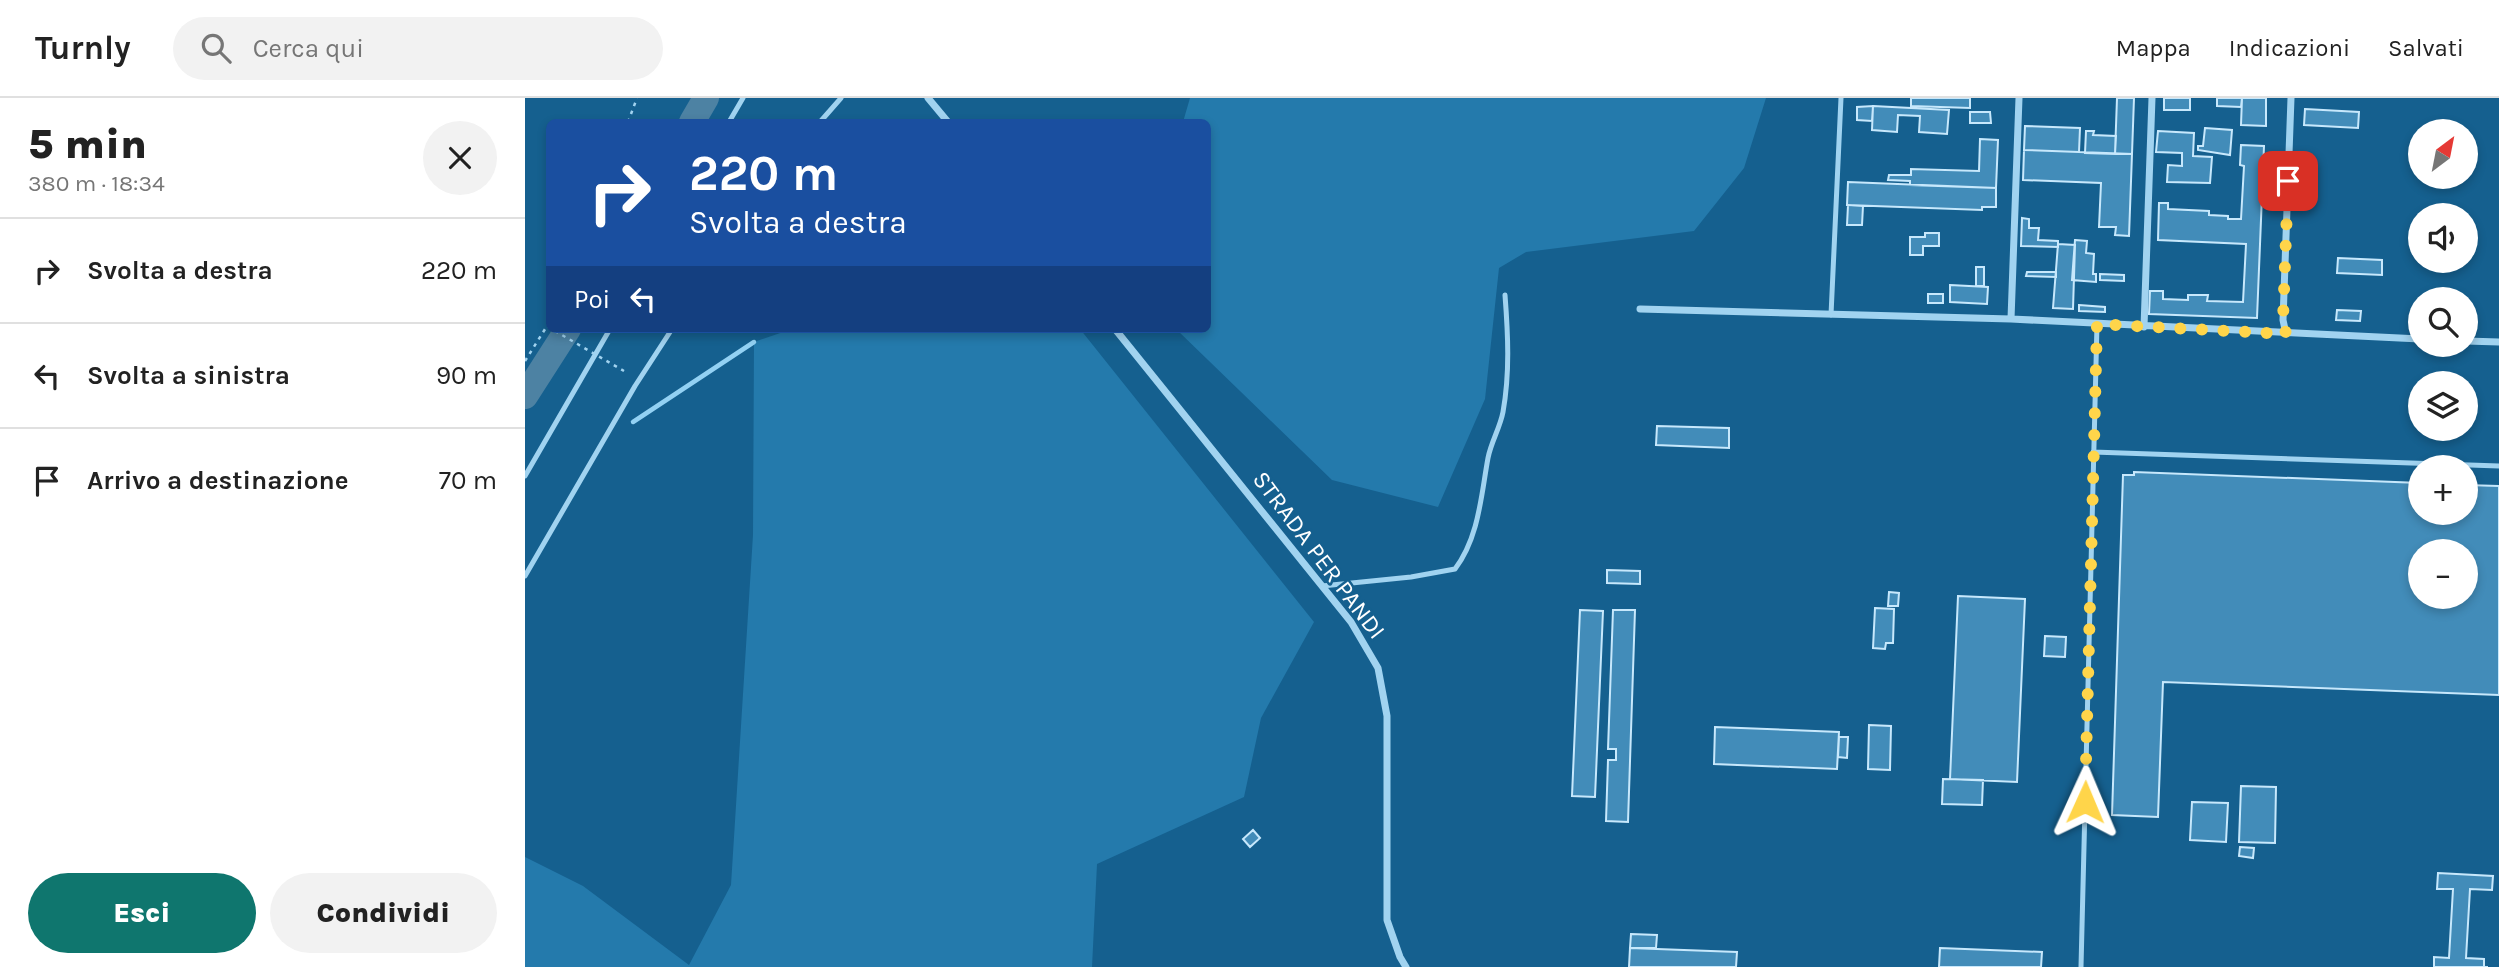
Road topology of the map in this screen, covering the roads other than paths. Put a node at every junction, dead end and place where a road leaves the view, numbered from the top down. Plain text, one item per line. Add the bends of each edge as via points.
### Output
1 (743, 98) edge
2 (841, 98) edge
3 (928, 98) edge
4 (1842, 98) edge
5 (2019, 98) edge
6 (2152, 98) edge
7 (2291, 98) edge
8 (731, 119) edge
9 (823, 119) edge
10 (946, 119) edge
11 (1505, 295) dead end
12 (1640, 309) dead end
13 (1831, 316) junction
14 (2011, 319) junction
15 (2097, 324) junction
16 (2144, 327) junction
17 (608, 333) edge
18 (669, 333) edge
19 (1118, 333) edge
20 (2286, 334) junction
21 (2408, 339) edge
22 (2478, 341) edge
23 (2499, 342) edge
24 (2093, 452) junction
25 (2499, 466) edge
26 (525, 476) edge
27 (525, 576) edge
28 (1322, 586) junction
29 (1406, 967) edge
30 (2081, 967) edge

1 - 8 lane
2 - 9 lane
3 - 10 street
4 - 13 lane
5 - 14 street
6 - 16 street
7 - 20 street
11 - 28 lane via 1509,358 1503,414 1489,452 1474,535 1466,554 1455,569
12 - 13 street
13 - 14 street
14 - 15 street
15 - 16 street
15 - 24 lane
16 - 20 street
17 - 26 lane
18 - 27 lane
19 - 28 street, STRADA PER PANDI
20 - 21 street
22 - 23 street
24 - 25 lane
24 - 30 lane
28 - 29 street, STRADA PER PANDI via 1351,622 1378,668 1387,716 1387,920

